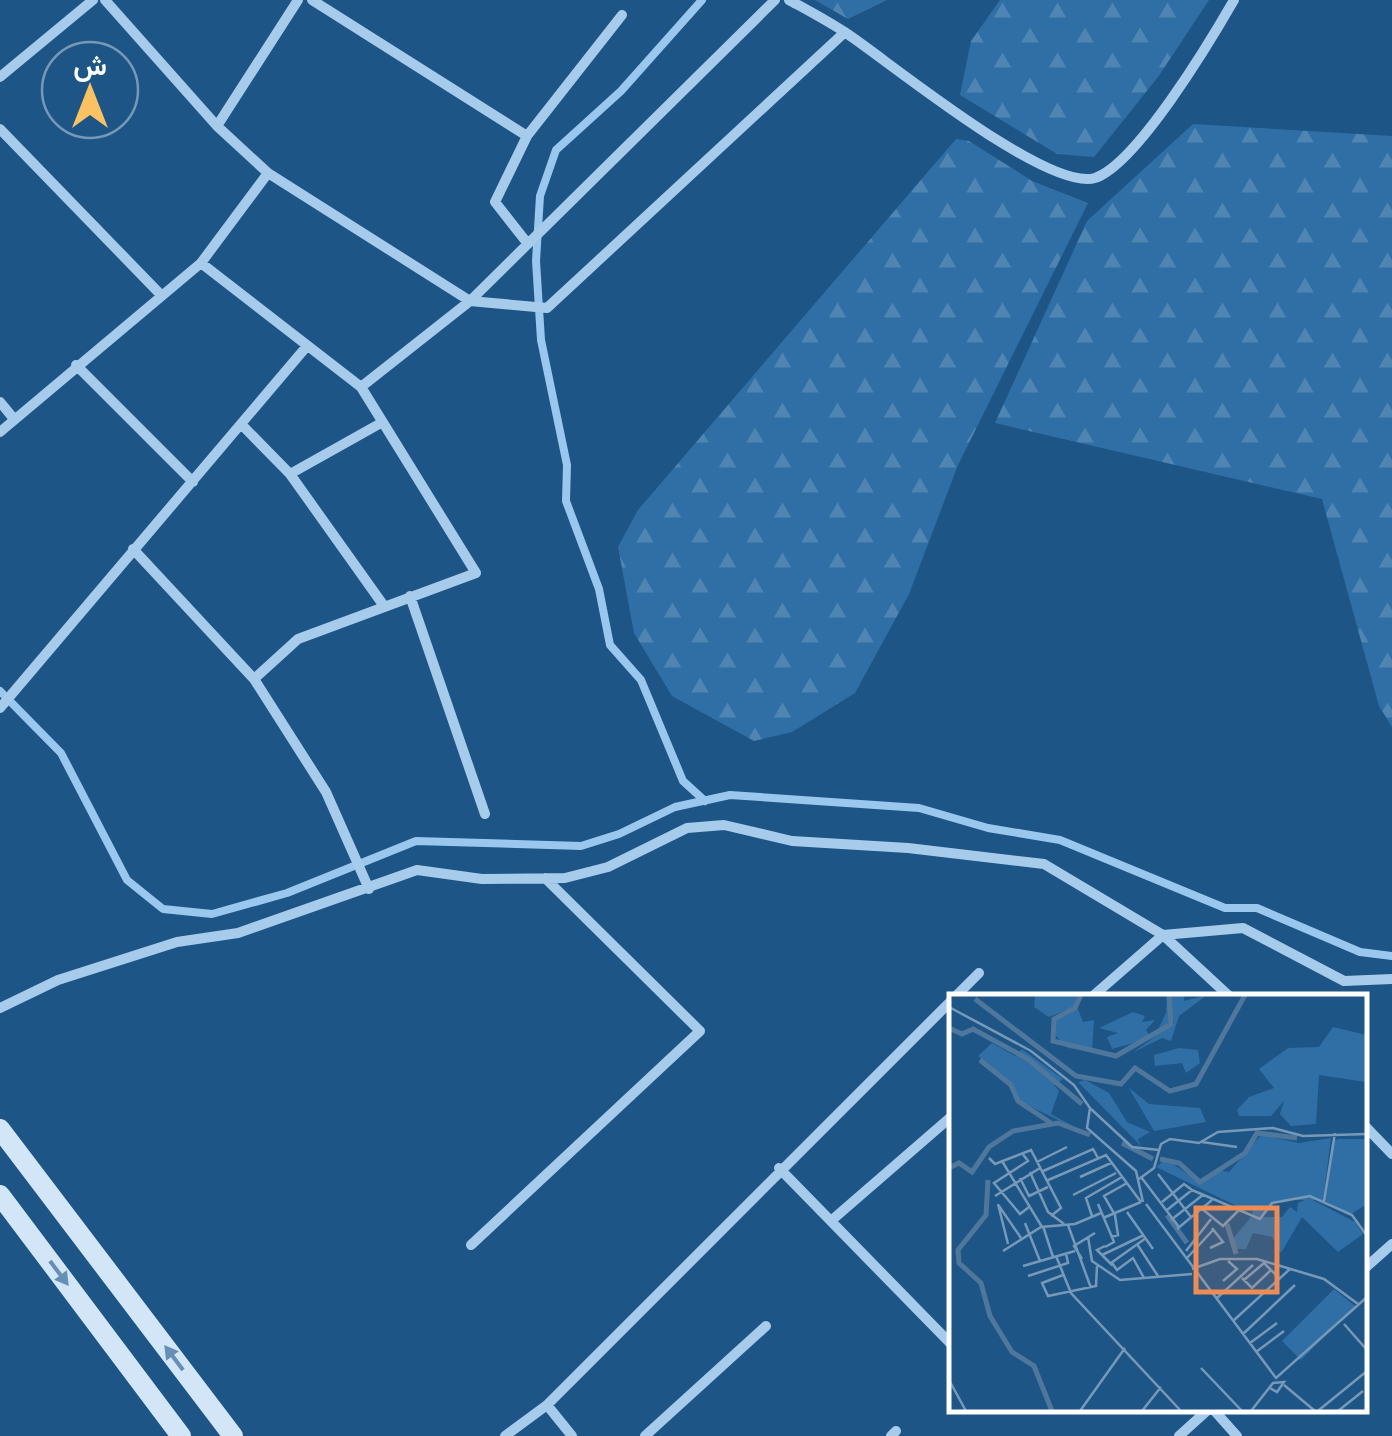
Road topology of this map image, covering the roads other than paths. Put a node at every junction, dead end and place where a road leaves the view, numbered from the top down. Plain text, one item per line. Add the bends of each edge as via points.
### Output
1 (93, 0) edge
2 (105, 0) edge
3 (298, 0) edge
4 (312, 0) edge
5 (775, 0) edge
6 (790, 0) edge
7 (1234, 0) edge
8 (622, 15) dead end
9 (845, 32) junction
10 (0, 77) edge
11 (217, 126) junction
12 (0, 128) edge
13 (528, 136) junction
14 (268, 174) junction
15 (528, 244) junction
16 (201, 262) junction
17 (161, 296) junction
18 (470, 301) junction
19 (307, 346) junction
20 (76, 366) junction
21 (361, 387) junction
22 (0, 402) edge
23 (14, 419) junction
24 (381, 423) junction
25 (242, 425) junction
26 (0, 432) edge
27 (290, 474) junction
28 (193, 482) junction
29 (133, 549) junction
30 (410, 596) junction
31 (384, 606) junction
32 (254, 679) junction
33 (0, 708) edge
34 (485, 814) dead end
35 (545, 878) junction
36 (367, 885) junction
37 (1163, 935) junction
38 (979, 974) dead end
39 (1392, 979) edge
40 (958, 994) edge
41 (1095, 994) edge
42 (1228, 994) edge
43 (949, 1003) edge
44 (0, 1008) edge
45 (949, 1119) edge
46 (0, 1128) edge
47 (1367, 1129) edge
48 (1392, 1154) edge
49 (780, 1168) junction
50 (0, 1195) edge
51 (832, 1220) junction
52 (1392, 1244) edge
53 (471, 1245) dead end
54 (1367, 1266) edge
55 (766, 1326) dead end
56 (949, 1342) edge
57 (546, 1405) junction
58 (1208, 1411) edge
59 (1214, 1411) edge
60 (182, 1436) edge
61 (233, 1436) edge
62 (505, 1436) edge
63 (572, 1436) edge
64 (645, 1436) edge
65 (1179, 1436) edge
66 (1237, 1436) edge

1 - 10 street
2 - 11 street
3 - 11 street
4 - 13 street
5 - 15 street
6 - 9 street
7 - 9 street via 1131,150 1094,178 1066,177 1004,145
8 - 13 street
9 - 18 street via 547,308
11 - 14 street
12 - 17 street
13 - 15 street via 495,202
14 - 16 street
14 - 18 street
15 - 18 street
16 - 17 street
16 - 19 street
17 - 20 street
18 - 21 street
19 - 21 street
19 - 25 street
20 - 23 street
20 - 28 street
21 - 24 street
22 - 23 street
23 - 26 street
24 - 27 street
24 - 30 street via 476,573
25 - 27 street
25 - 28 street
27 - 31 street
28 - 29 street
29 - 32 street
29 - 33 street
30 - 31 street
30 - 34 street
31 - 32 street via 298,639
32 - 36 street via 326,792
35 - 36 street via 418,870
35 - 37 street via 608,867 688,828 724,825 792,841 1044,864
35 - 53 street via 700,1031
36 - 44 street via 238,933 176,942 58,980
37 - 39 street via 1243,928 1344,981
37 - 41 street
37 - 42 street
38 - 40 street
43 - 49 street
45 - 51 street
61 -> 46 main road
47 - 48 street
49 - 51 street
49 - 57 street
50 -> 60 main road
51 - 56 street
52 - 54 street
55 - 64 street
57 - 62 street
57 - 63 street
58 - 65 street
59 - 66 street

